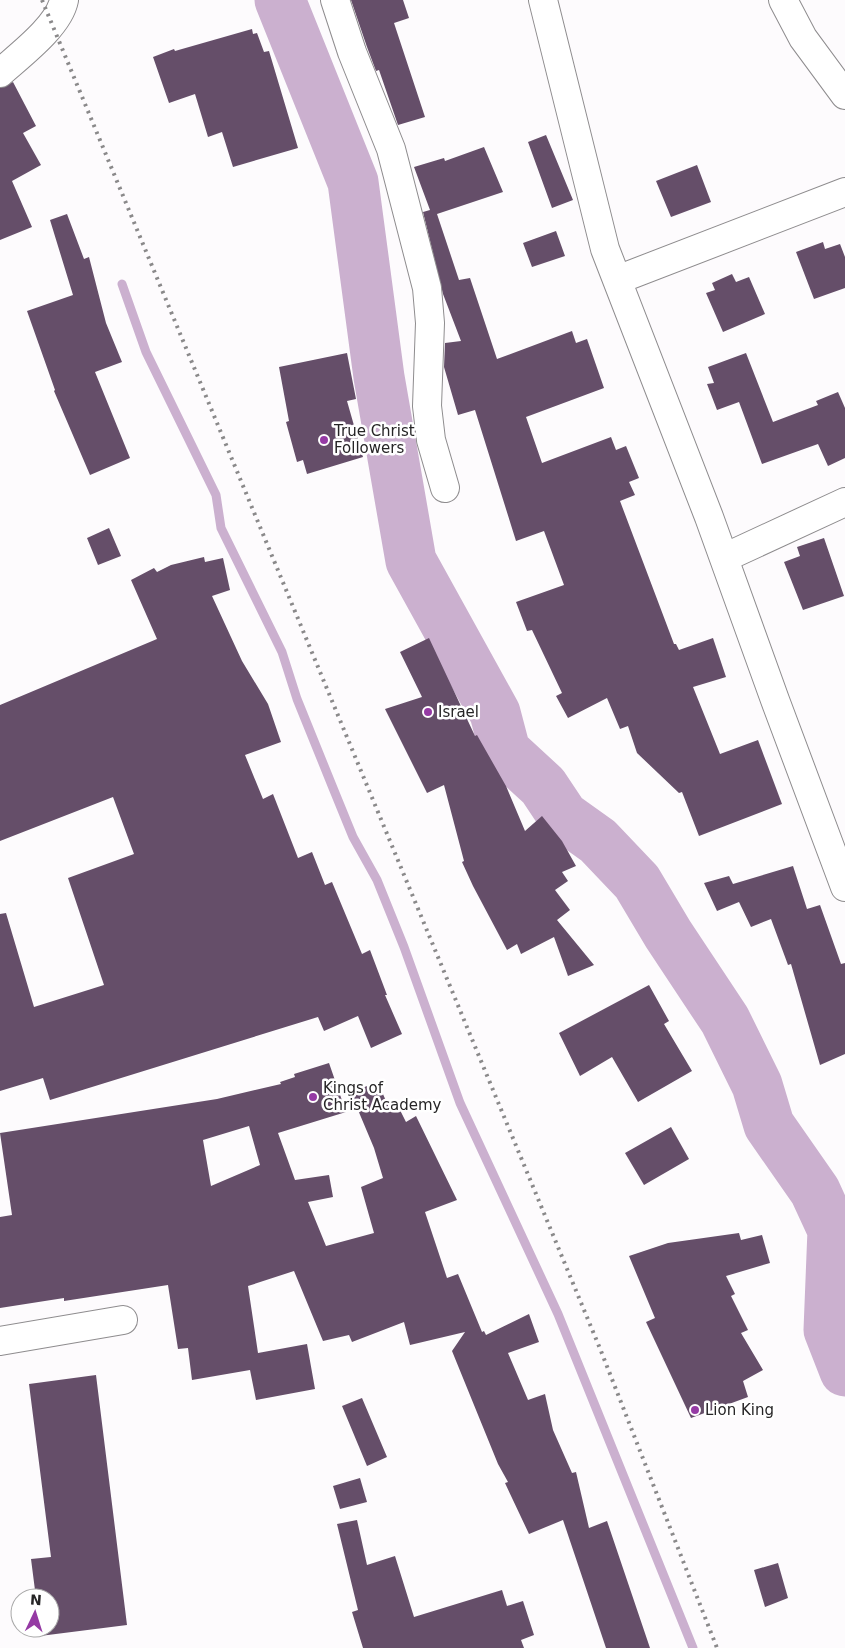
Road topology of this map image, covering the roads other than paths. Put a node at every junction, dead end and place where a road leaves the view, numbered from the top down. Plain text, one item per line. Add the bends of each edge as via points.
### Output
1 (64, 0) edge
2 (335, 0) edge
3 (543, 0) edge
4 (783, 0) edge
5 (0, 73) edge
6 (845, 95) edge
7 (845, 192) edge
8 (617, 280) junction
9 (444, 488) dead end
10 (845, 502) edge
11 (724, 558) junction
12 (845, 887) edge
13 (123, 1320) dead end
14 (0, 1341) edge

1 - 5 street via 62,10 52,24
2 - 9 street via 391,149 427,288 430,341 427,406 431,440
3 - 8 street via 606,249
4 - 6 street via 803,38
7 - 8 street
8 - 11 street
10 - 11 street
11 - 12 street
13 - 14 street

